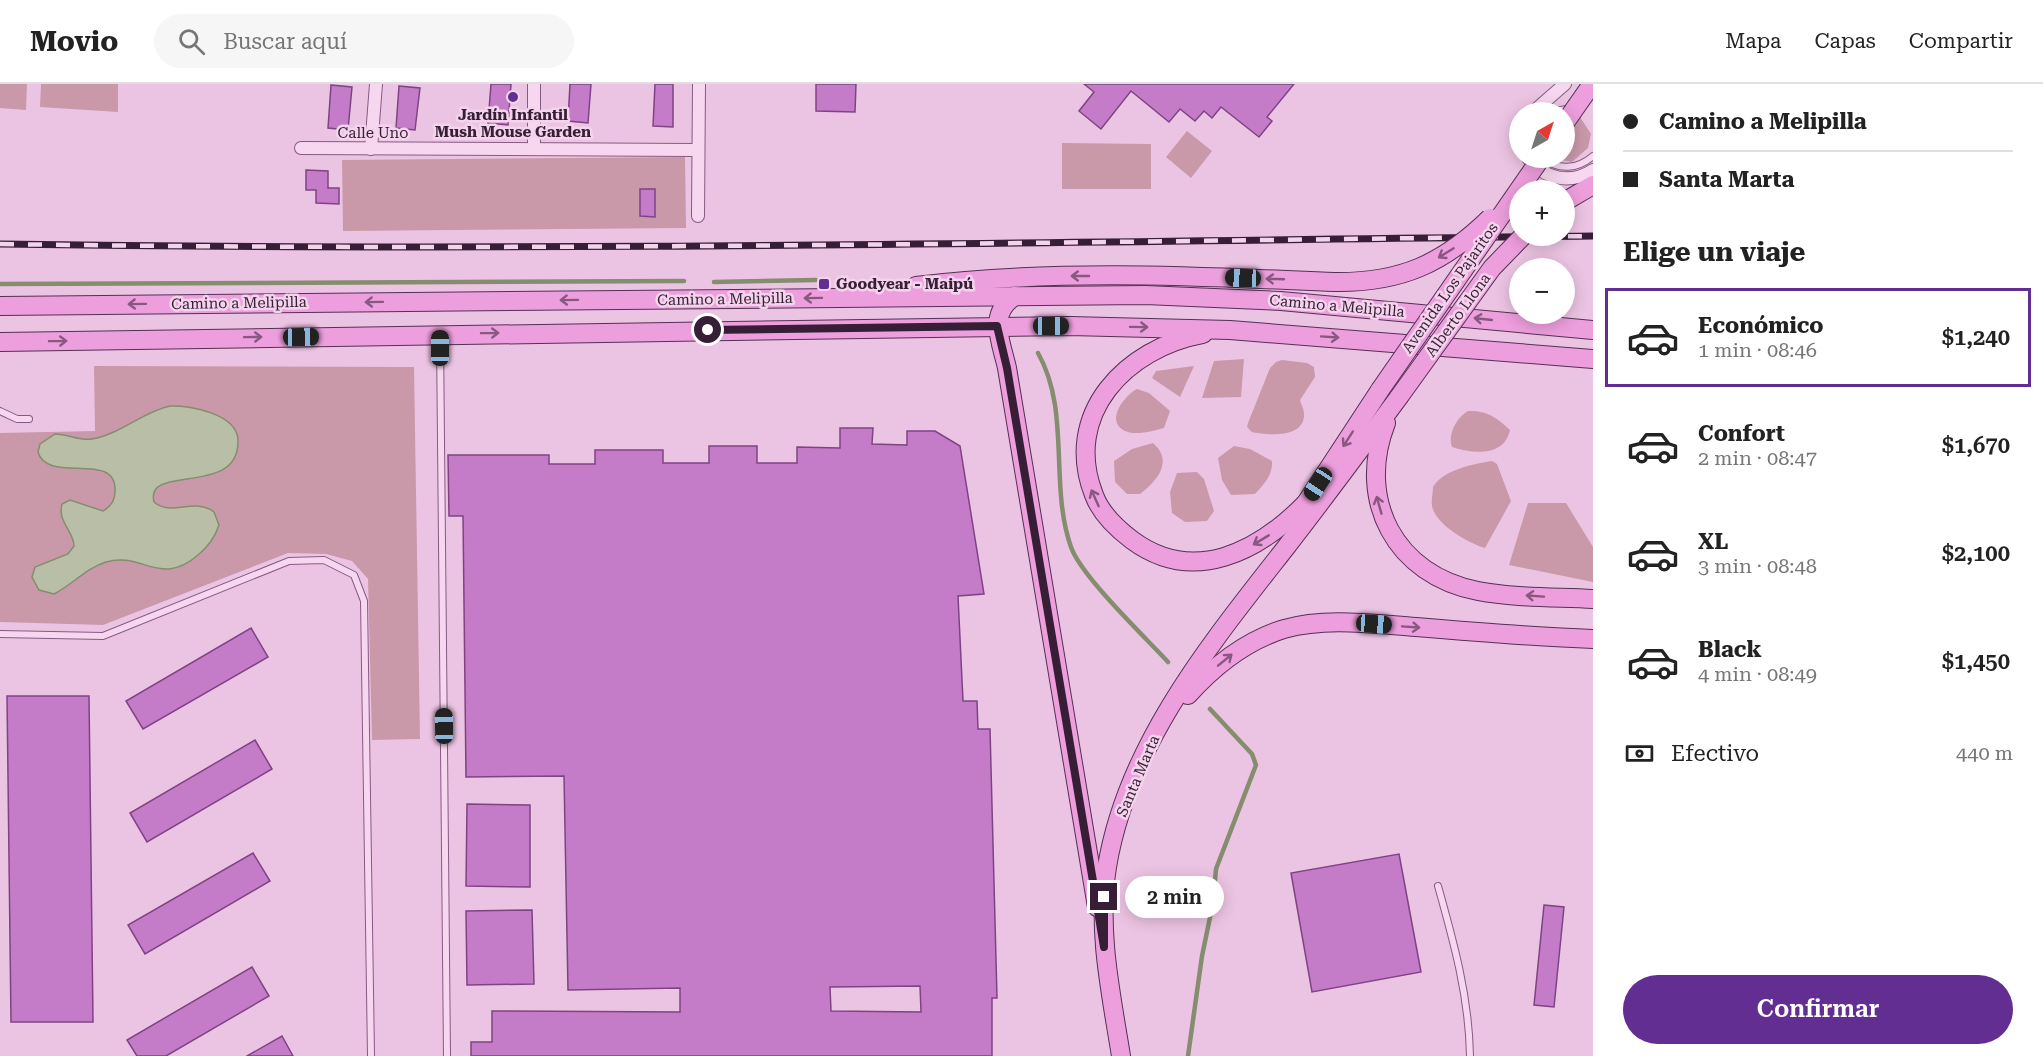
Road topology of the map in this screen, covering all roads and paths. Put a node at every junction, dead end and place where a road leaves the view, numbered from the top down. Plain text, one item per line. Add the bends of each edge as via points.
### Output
1 (376, 84) edge
2 (534, 84) edge
3 (699, 84) edge
4 (1592, 84) edge
5 (1562, 88) edge
6 (1545, 102) edge
7 (1584, 106) dead end
8 (1575, 108) edge
9 (1575, 108) edge
10 (301, 148) dead end
11 (534, 148) junction
12 (371, 149) junction
13 (696, 150) junction
14 (1593, 156) edge
15 (1575, 165) edge
16 (1537, 168) edge
17 (1592, 175) edge
18 (1575, 191) edge
19 (1509, 199) edge
20 (1509, 204) edge
21 (698, 216) dead end
22 (1513, 246) edge
23 (1015, 296) junction
24 (872, 297) junction
25 (0, 306) edge
26 (1593, 322) edge
27 (997, 326) junction
28 (1562, 327) junction
29 (1230, 330) junction
30 (1593, 330) edge
31 (440, 334) junction
32 (0, 342) edge
33 (1563, 356) junction
34 (1593, 359) edge
35 (1593, 365) edge
36 (1380, 390) joint
37 (1398, 398) junction
38 (0, 411) edge
39 (29, 419) dead end
40 (1306, 503) junction
41 (1272, 566) junction
42 (1593, 599) edge
43 (0, 634) edge
44 (1593, 639) edge
45 (1156, 733) junction
46 (1438, 886) dead end
47 (1104, 947) junction
48 (371, 1056) edge
49 (447, 1056) edge
50 (1121, 1056) edge
51 (1470, 1056) edge

1 - 12 street
2 - 11 street
3 - 13 street
4 - 8 main road, bridge
5 - 6 street
7 - 9 lane
10 - 12 street, Calle Uno
11 - 12 street, Calle Uno
11 - 13 street, Calle Uno
13 - 21 street
14 - 15 lane
16 - 17 street via 1557,178
17 - 18 main road
19 -> 24 main road, bridge via 1468,238 1424,266 1386,279 1334,282 1198,276 1027,276 912,287
20 - 36 main road, Avenida Los Pajaritos, bridge
22 - 37 main road, Alberto Llona, bridge via 1492,268
23 - 24 main road, Camino a Melipilla
23 - 27 main road via 1001,308
28 -> 23 main road, Camino a Melipilla via 1247,298
24 -> 25 main road, Camino a Melipilla
26 - 28 main road
27 -> 29 main road, Camino a Melipilla
31 -> 27 main road, Camino a Melipilla
27 - 47 main road
28 - 30 main road, Camino a Melipilla
29 -> 33 main road, Camino a Melipilla
40 -> 29 main road via 1281,527 1243,550 1217,559 1188,561 1168,558 1139,545 1110,521 1094,496 1086,469 1087,435 1094,411 1108,386 1139,359 1166,345
32 -> 31 main road, Camino a Melipilla
31 - 49 lane
33 - 34 main road, Camino a Melipilla
33 - 35 main road
36 -> 40 main road, Santa Marta
37 - 41 main road, Santa Marta
42 -> 37 main road via 1477,591 1436,576 1409,556 1384,521 1375,483 1380,441
38 - 39 lane via 17,419
40 - 41 main road, Santa Marta
41 - 45 main road, Santa Marta via 1215,640
43 - 48 lane via 103,636 289,561 324,560 354,574 364,601
45 -> 44 main road via 1223,660 1251,642 1299,626 1344,623
45 - 47 main road, Santa Marta via 1129,788 1114,833 1105,888
46 - 51 lane via 1461,969 1469,1016
47 - 50 main road, Santa Marta

